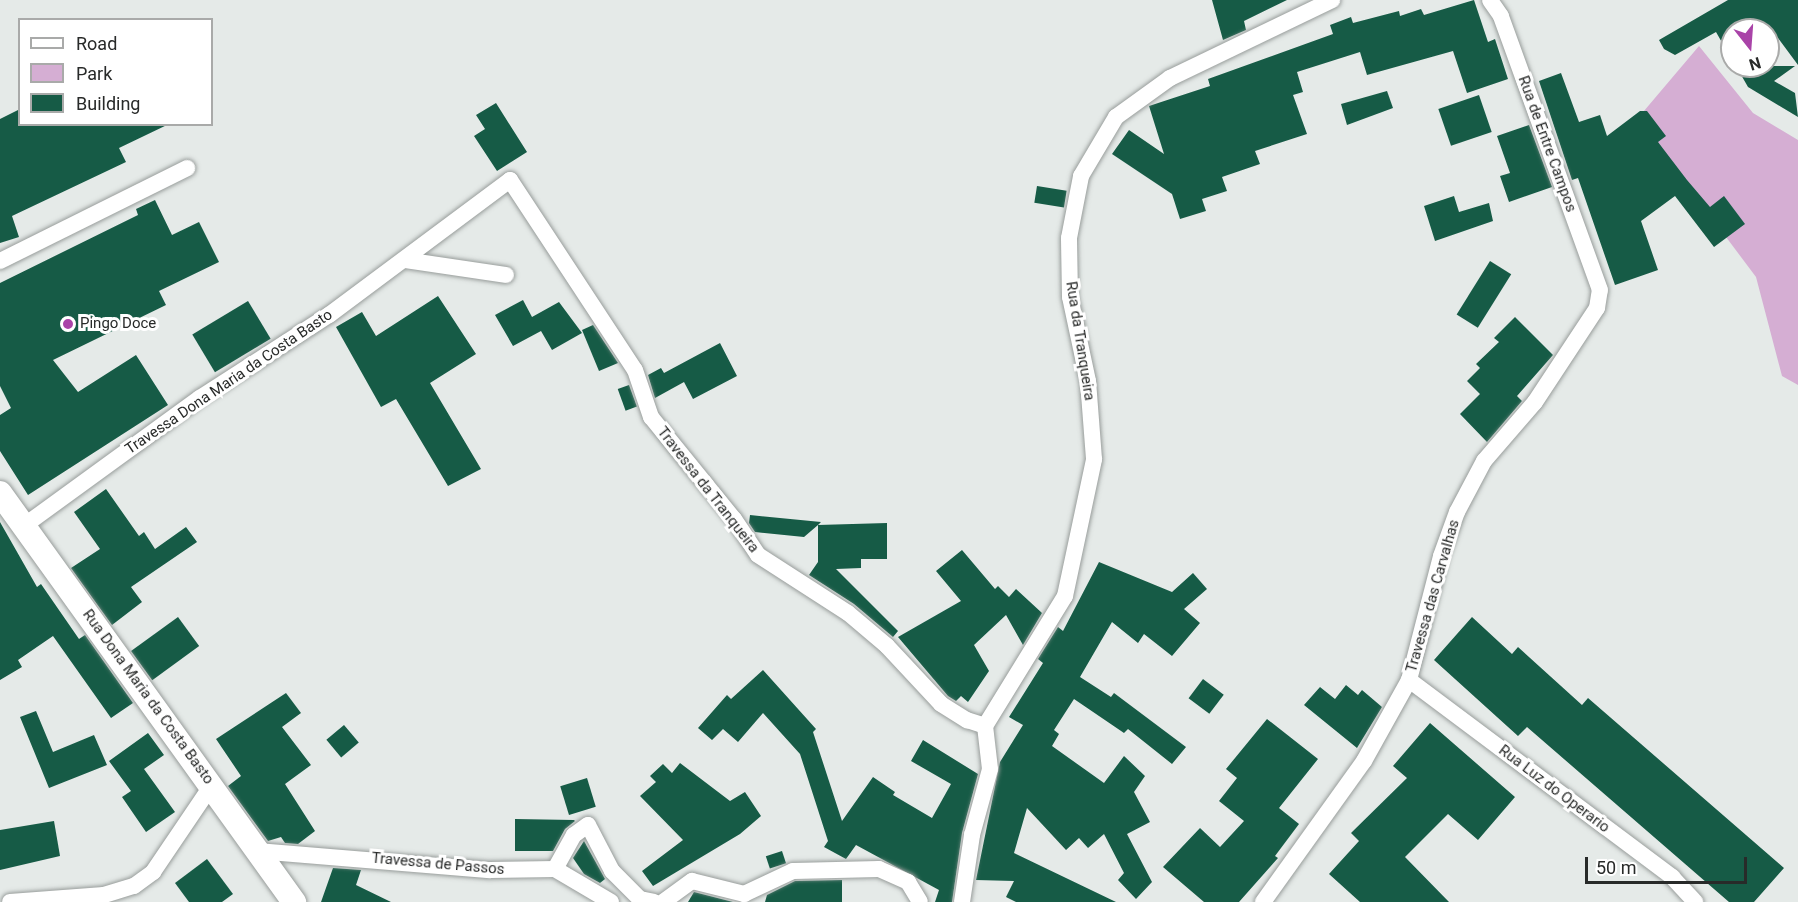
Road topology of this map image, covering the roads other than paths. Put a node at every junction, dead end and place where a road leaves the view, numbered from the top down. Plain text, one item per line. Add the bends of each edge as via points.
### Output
1 (1332, 0) edge
2 (1490, 0) edge
3 (187, 168) dead end
4 (510, 180) joint
5 (405, 260) junction
6 (0, 261) edge
7 (506, 275) dead end
8 (1599, 290) joint
9 (0, 493) edge
10 (25, 525) junction
11 (1409, 680) junction
12 (985, 726) junction
13 (212, 785) junction
14 (257, 851) junction
15 (555, 869) junction
16 (10, 902) edge
17 (294, 902) edge
18 (611, 902) edge
19 (654, 902) edge
20 (663, 902) edge
21 (920, 902) edge
22 (962, 902) edge
23 (1263, 902) edge
24 (1695, 902) edge

1 - 12 street, Rua da Tranqueira via 1170,78 1116,117 1082,176 1069,238 1070,297 1088,381 1094,459 1065,596
2 - 8 street, Rua de Entre Campos via 1501,16
3 - 6 street
4 - 5 street, Travessa Dona Maria da Costa Basto
4 - 12 street, Travessa da Tranqueira via 635,370 641,398 651,417 734,519 758,555 848,613 887,646 941,704
5 - 7 street
5 - 10 street, Travessa Dona Maria da Costa Basto via 200,398
8 - 11 street, Travessa das Carvalhas via 1597,308 1534,402 1484,461 1456,512
9 - 10 street, Rua Dona Maria da Costa Basto
10 - 13 street, Rua Dona Maria da Costa Basto
11 - 23 street, Travessa das Carvalhas via 1364,761
11 - 24 street, Rua Luz do Operario via 1672,877
12 - 22 street via 990,769 972,835
13 - 14 street, Rua Dona Maria da Costa Basto
13 - 16 street via 153,872 134,886 104,894
14 - 15 street, Travessa de Passos via 490,870
14 - 17 street, Rua Dona Maria da Costa Basto
15 - 18 street
15 - 19 street via 574,835 588,825 612,871 640,898
20 - 21 street via 692,881 744,894 793,871 879,869 908,882

